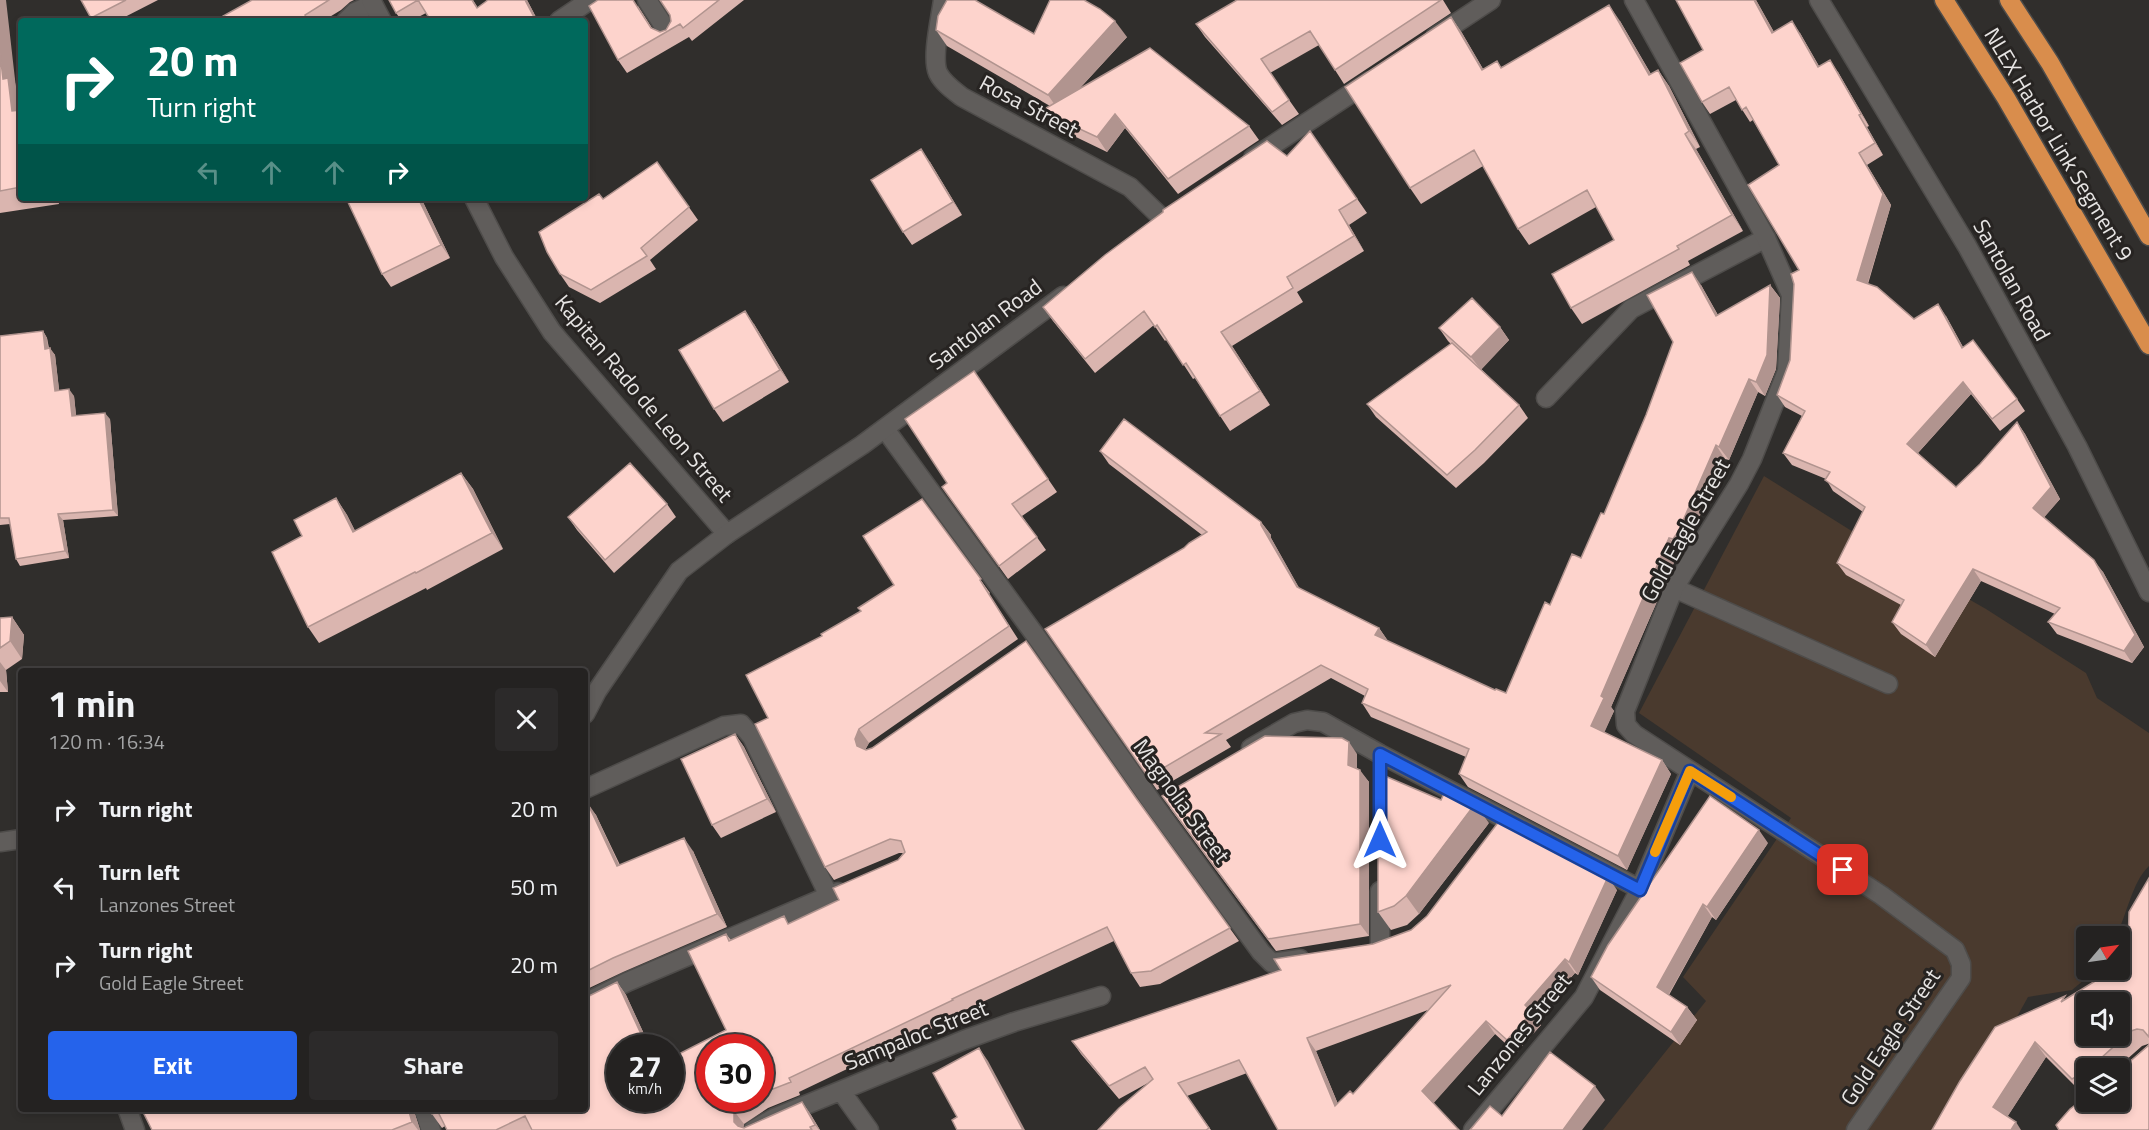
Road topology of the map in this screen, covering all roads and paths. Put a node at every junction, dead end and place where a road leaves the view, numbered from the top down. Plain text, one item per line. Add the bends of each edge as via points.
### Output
1 (590, 0) edge
2 (647, 0) edge
3 (943, 0) edge
4 (1491, 0) edge
5 (1634, 0) edge
6 (1819, 0) edge
7 (1944, 0) edge
8 (2009, 0) edge
9 (372, 2) edge
10 (349, 18) edge
11 (380, 18) edge
12 (563, 18) edge
13 (669, 34) edge
14 (1421, 47) edge
15 (1382, 73) edge
16 (1236, 169) edge
17 (476, 201) edge
18 (1182, 206) edge
19 (1162, 218) junction
20 (1144, 232) edge
21 (2149, 236) edge
22 (1766, 238) junction
23 (1073, 288) edge
24 (2149, 345) edge
25 (1546, 398) dead end
26 (885, 429) junction
27 (727, 534) junction
28 (1674, 588) junction
29 (2149, 592) edge
30 (1058, 628) edge
31 (1038, 639) junction
32 (1019, 652) edge
33 (1888, 684) dead end
34 (588, 708) edge
35 (1380, 754) junction
36 (1234, 758) edge
37 (1690, 771) junction
38 (1380, 777) edge
39 (588, 788) edge
40 (1174, 794) edge
41 (1154, 805) junction
42 (18, 839) edge
43 (0, 842) edge
44 (1380, 879) edge
45 (850, 886) edge
46 (1640, 890) junction
47 (829, 896) junction
48 (1402, 939) edge
49 (1380, 946) junction
50 (1358, 950) edge
51 (1312, 957) edge
52 (1101, 996) dead end
53 (588, 1002) edge
54 (841, 1091) junction
55 (128, 1112) edge
56 (424, 1112) edge
57 (135, 1130) edge
58 (431, 1130) edge
59 (753, 1130) edge
60 (869, 1130) edge
61 (1473, 1130) edge
62 (1856, 1130) edge

1 - 12 street
2 - 13 street
3 - 19 street, Rosa Street via 937,70 945,83 962,97 1130,187
4 - 14 street
5 - 22 street, Gold Eagle Street
6 - 29 street, Santolan Road via 1966,246 2077,446
7 - 24 highway, NLEX Harbor Link Segment 9 via 2006,98
8 - 21 highway, NLEX Harbor Link Segment 9 via 2050,63
9 - 10 street
9 - 11 street
15 - 16 street
17 - 27 street, Kapitan Rado de Leon Street via 504,257 552,332
18 - 19 street
19 - 20 street
22 - 25 street via 1631,309
22 - 28 street, Gold Eagle Street via 1791,295 1787,370 1748,467
23 - 26 street, Santolan Road
26 - 27 street, Santolan Road
26 - 31 street, Magnolia Street
27 - 34 street, Santolan Road via 679,571
28 - 33 street
28 - 37 street, Gold Eagle Street via 1626,711 1626,725
30 - 31 street
31 - 32 street
31 - 41 street, Magnolia Street
35 - 36 street via 1323,722 1307,720 1294,723
35 - 38 street
35 - 46 street via 1502,825
37 - 46 street, Lanzones Street
37 - 62 street, Gold Eagle Street via 1881,895 1955,950 1961,978
39 - 47 street via 724,726 741,724 752,737
40 - 41 street
41 - 51 street, Magnolia Street via 1272,963
42 - 43 street
44 - 49 street
45 - 47 street
46 - 61 street, Lanzones Street via 1584,998
47 - 53 street
48 - 49 street
49 - 50 street
52 - 54 street, Sampaloc Street via 964,1040
54 - 59 street, Sampaloc Street
54 - 60 street
55 - 57 street
56 - 58 street

